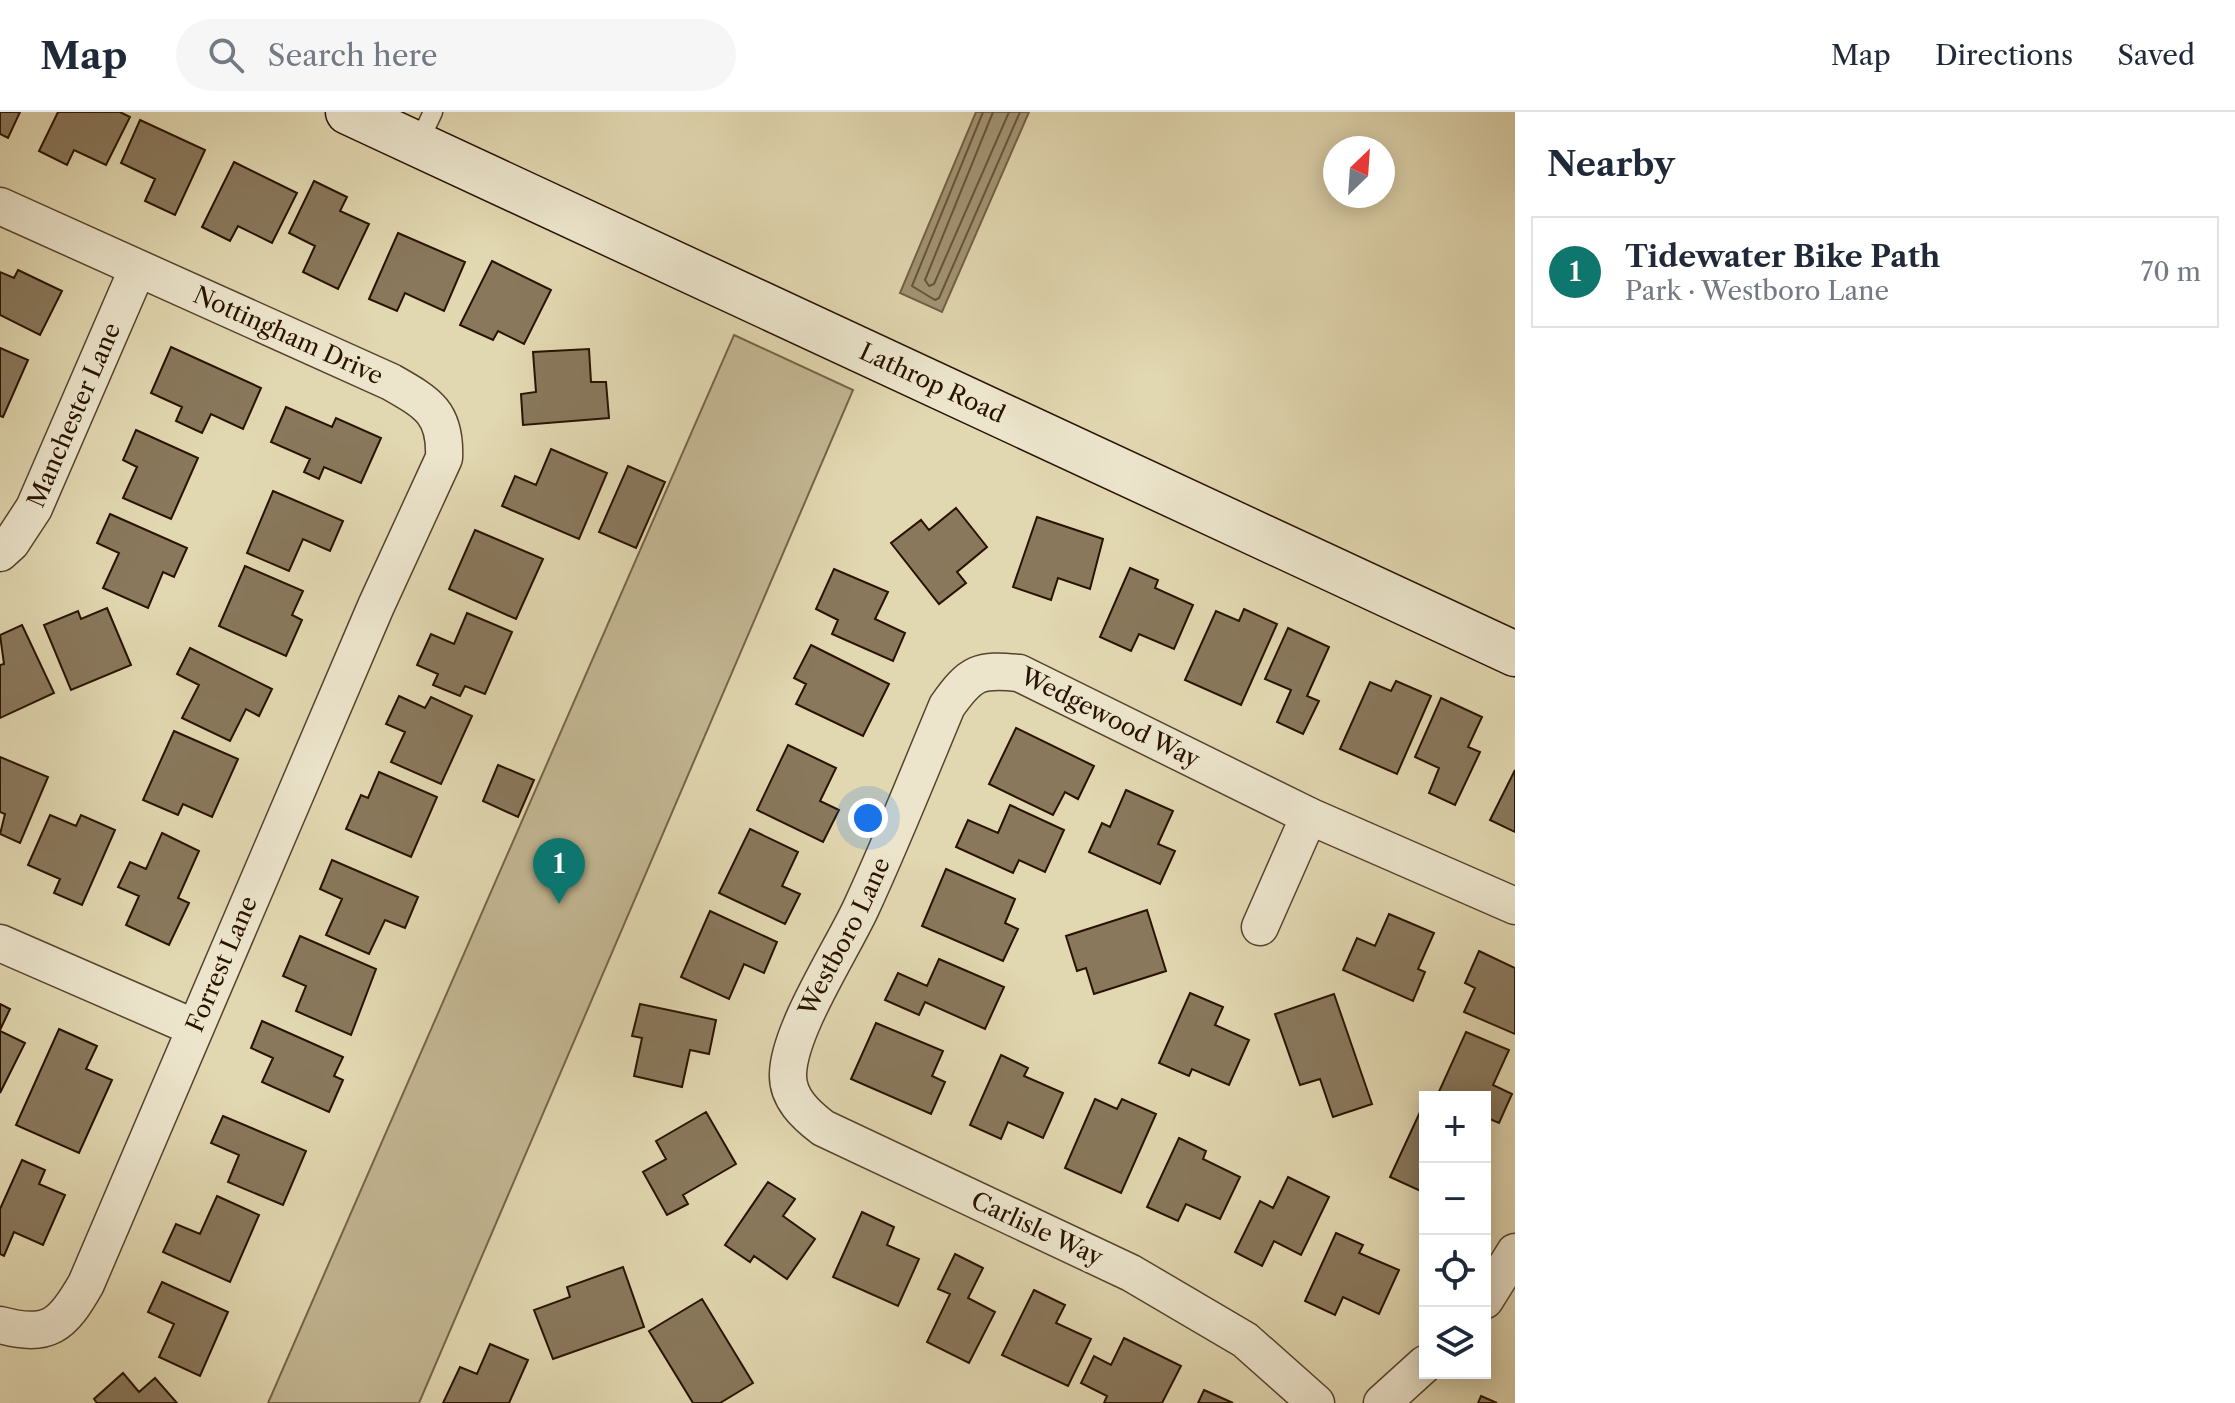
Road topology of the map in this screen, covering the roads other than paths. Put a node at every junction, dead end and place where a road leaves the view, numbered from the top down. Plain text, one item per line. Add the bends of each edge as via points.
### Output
1 (348, 112) edge
2 (425, 128) edge
3 (0, 206) edge
4 (137, 270) junction
5 (401, 551) joint
6 (0, 553) edge
7 (1515, 654) edge
8 (934, 738) joint
9 (1309, 816) junction
10 (1515, 906) edge
11 (1260, 927) dead end
12 (0, 943) edge
13 (195, 1028) junction
14 (795, 1048) joint
15 (1515, 1252) edge
16 (1491, 1290) edge
17 (3, 1326) edge
18 (1419, 1369) edge
19 (1316, 1403) edge
20 (1382, 1403) edge

1 - 2 main road, Lathrop Road
2 - 7 main road, Lathrop Road
3 - 4 street, Nottingham Drive
4 - 5 street, Nottingham Drive via 391,382 429,404 445,433 444,458
4 - 6 street, Manchester Lane via 34,508
5 - 13 street, Forrest Lane
8 - 9 street, Wedgewood Way via 947,706 975,674 1019,673
8 - 14 street, Westboro Lane
9 - 10 street, Wedgewood Way
9 - 11 street
12 - 13 street
13 - 17 street, Forrest Lane via 72,1309 42,1330
14 - 19 street, Carlisle Way via 789,1086 803,1110 823,1128 1131,1273 1245,1340
15 - 16 street
18 - 20 street

